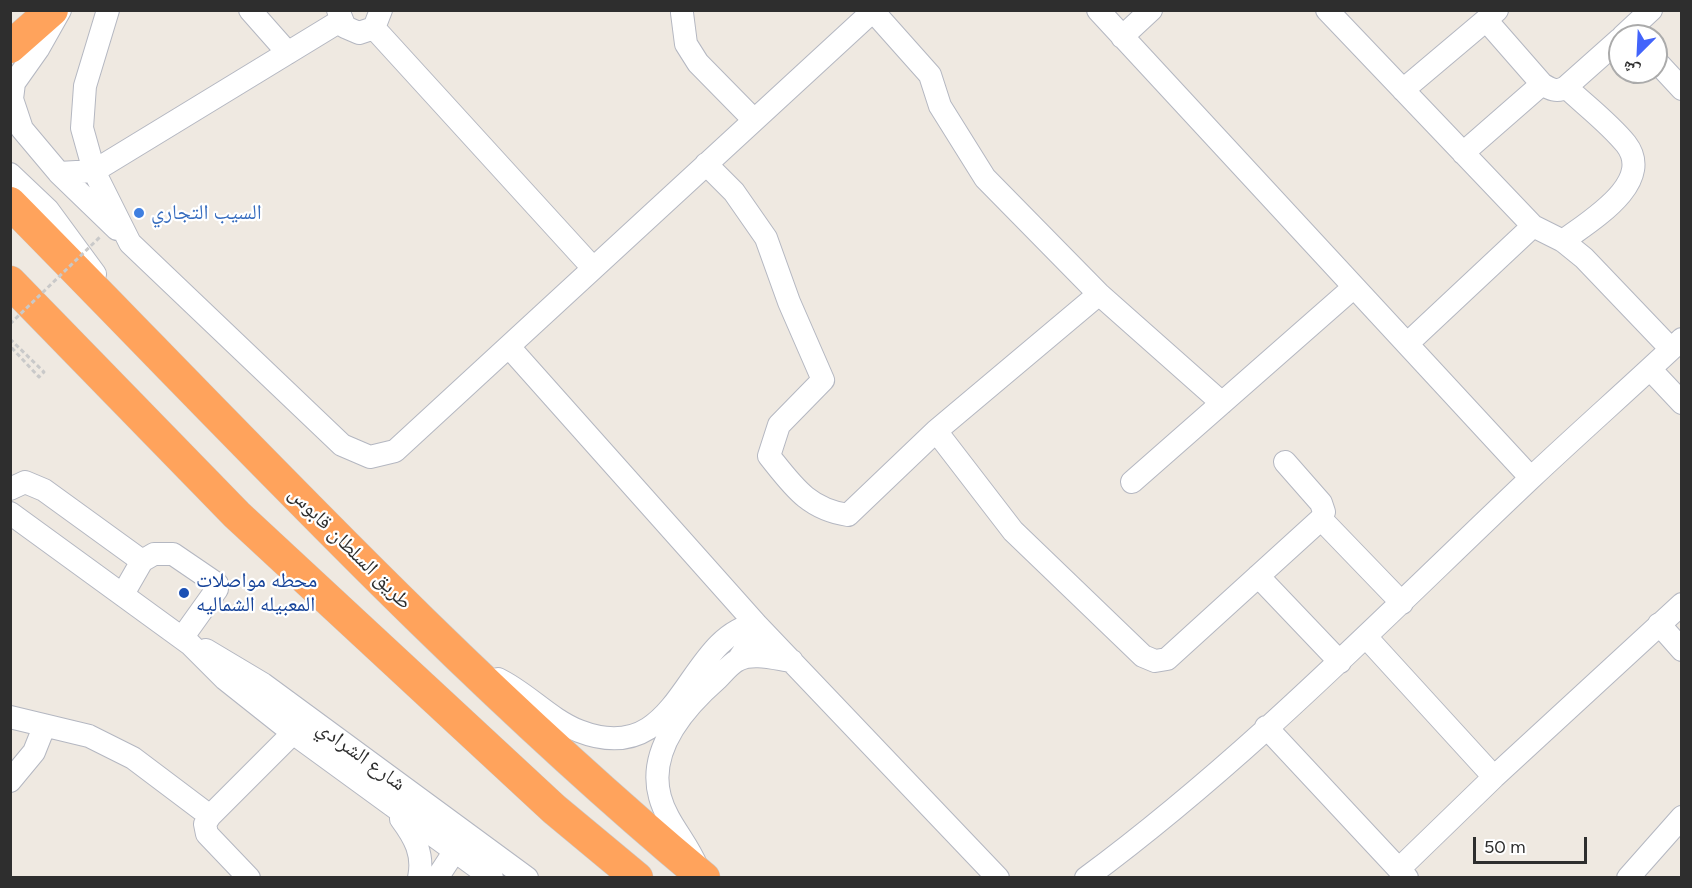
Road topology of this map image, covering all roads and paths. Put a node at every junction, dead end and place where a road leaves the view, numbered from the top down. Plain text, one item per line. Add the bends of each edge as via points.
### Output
1 (52, 10) edge
2 (60, 10) edge
3 (108, 10) edge
4 (250, 10) edge
5 (1098, 10) edge
6 (1151, 10) edge
7 (1327, 10) edge
8 (1651, 10) edge
9 (686, 11) edge
10 (873, 11) edge
11 (1491, 15) edge
12 (339, 16) edge
13 (378, 19) edge
14 (1638, 24) edge
15 (1122, 37) junction
16 (10, 47) edge
17 (1608, 51) edge
18 (288, 53) junction
19 (1668, 74) edge
20 (1542, 84) junction
21 (1566, 87) junction
22 (1682, 89) edge
23 (1403, 90) junction
24 (754, 120) junction
25 (1462, 153) junction
26 (706, 164) junction
27 (94, 171) junction
28 (59, 173) junction
29 (10, 174) edge
30 (10, 203) edge
31 (1533, 226) junction
32 (101, 236) dead end
33 (1563, 241) junction
34 (130, 243) junction
35 (593, 268) junction
36 (10, 282) edge
37 (1354, 287) junction
38 (1099, 294) junction
39 (10, 298) edge
40 (121, 315) junction
41 (10, 324) edge
42 (10, 339) edge
43 (1407, 344) junction
44 (1676, 344) edge
45 (10, 346) edge
46 (510, 348) junction
47 (1650, 369) junction
48 (1222, 403) junction
49 (1682, 403) edge
50 (131, 406) junction
51 (936, 431) junction
52 (1285, 462) dead end
53 (1531, 478) junction
54 (1132, 482) dead end
55 (10, 489) edge
56 (10, 513) edge
57 (1322, 519) junction
58 (142, 561) junction
59 (1258, 576) junction
60 (726, 589) junction
61 (123, 594) junction
62 (1402, 603) junction
63 (1682, 604) edge
64 (756, 624) junction
65 (1659, 624) junction
66 (1367, 638) junction
67 (186, 641) junction
68 (721, 643) junction
69 (1682, 650) edge
70 (738, 660) junction
71 (792, 661) junction
72 (1340, 662) junction
73 (472, 667) junction
74 (10, 717) edge
75 (44, 727) junction
76 (1266, 728) junction
77 (293, 733) junction
78 (1494, 777) junction
79 (10, 781) edge
80 (382, 798) junction
81 (210, 816) junction
82 (1682, 817) edge
83 (454, 837) junction
84 (1403, 873) edge
85 (702, 876) edge
86 (249, 878) edge
87 (421, 878) edge
88 (438, 878) edge
89 (492, 878) edge
90 (526, 878) edge
91 (637, 878) edge
92 (998, 878) edge
93 (1086, 878) edge
94 (1628, 878) edge

1 - 16 highway
2 - 28 street via 14,83 12,99 22,129
3 - 27 street via 84,97 82,128
4 - 18 street
5 - 15 street
6 - 15 street
7 - 23 street
8 - 14 street
9 - 24 street via 686,44 698,63
10 - 24 street
10 - 38 street via 930,75 940,106 985,178
11 - 20 street
11 - 23 street
12 - 13 street via 351,32 367,32
12 - 18 street
13 - 35 street
15 - 37 street
17 - 21 street
18 - 27 street
19 - 22 street
20 - 21 street via 1556,90
20 - 25 street
21 - 33 street via 1627,146 1634,168 1626,188 1612,203
23 - 25 street
24 - 26 street
25 - 31 street
26 - 35 street
26 - 51 street via 734,192 766,238 823,380 779,425 769,456 801,495 827,512 848,515
27 - 28 street
27 - 34 street
28 - 34 street
29 - 40 street via 48,210
30 - 40 highway, طريق السلطان قابوس
31 - 33 street
31 - 43 street
32 - 41 path, bridge
33 - 44 street
34 - 46 street via 342,445 370,458 395,451
35 - 46 street
36 - 50 highway
37 - 43 street
37 - 48 street
38 - 48 street
38 - 51 street
39 - 50 street via 99,388
40 - 73 highway, طريق السلطان قابوس via 397,597
42 - 45 path via 44,372 39,377
43 - 53 street
44 - 47 street
46 - 60 street
47 - 49 street
47 - 53 street
48 - 54 street
50 - 91 highway via 237,515 554,809
51 - 59 street via 1013,531 1143,656 1155,661 1167,659
52 - 57 street via 1322,503
53 - 62 street
55 - 58 street via 25,482 44,490
56 - 61 street, شارع الشرادي
57 - 59 street
57 - 62 street
58 - 61 street
58 - 67 street via 154,554 173,554 217,584
59 - 72 street
60 - 64 street
60 - 68 street via 729,619
61 - 67 street, شارع الشرادي
62 - 66 street
63 - 65 street
64 - 68 street via 745,626
64 - 70 street via 755,635
64 - 71 street
65 - 69 street
65 - 78 street
66 - 72 street
66 - 78 street
67 - 77 street, شارع الشرادي via 225,679
67 - 83 street, شارع الشرادي via 249,675
68 - 73 street via 660,719 635,735 614,739 578,731 501,681
70 - 71 street via 758,656
70 - 85 street via 706,688 674,725 660,758 660,797
71 - 92 street
72 - 76 street
73 - 85 highway, طريق السلطان قابوس via 599,787
74 - 75 street
75 - 79 street via 34,752
75 - 81 street via 89,736 133,758
76 - 84 street
76 - 93 street
77 - 80 street, شارع الشرادي
77 - 81 street
78 - 84 street
80 - 83 street, شارع الشرادي
80 - 87 street via 414,838 421,859
81 - 86 street via 205,824 207,834
82 - 94 street
83 - 87 street
83 - 88 street
83 - 89 street, شارع الشرادي
83 - 90 street, شارع الشرادي

